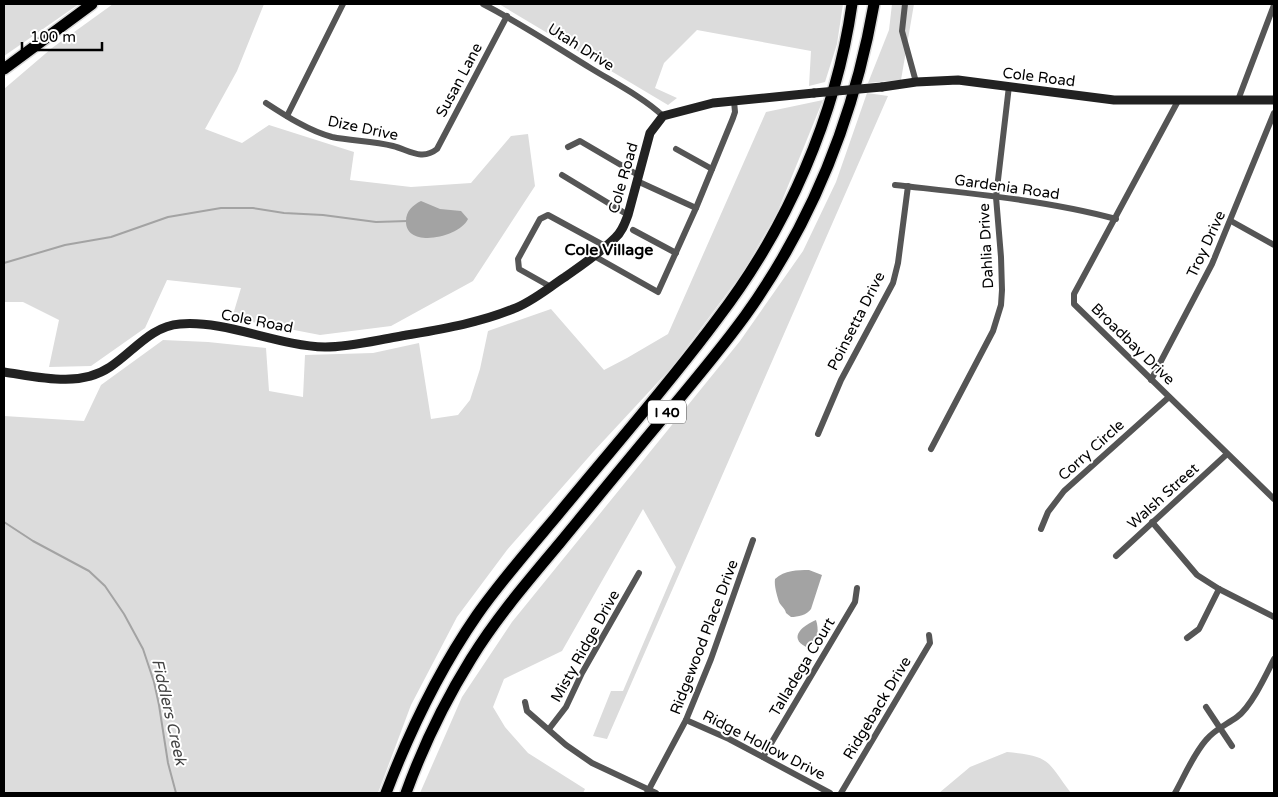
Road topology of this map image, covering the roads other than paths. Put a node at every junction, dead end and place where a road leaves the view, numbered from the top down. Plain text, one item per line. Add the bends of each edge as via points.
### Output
1 (92, 4) edge
2 (483, 4) edge
3 (852, 4) edge
4 (874, 4) edge
5 (905, 4) edge
6 (340, 5) edge
7 (1274, 5) edge
8 (507, 16) junction
9 (4, 69) edge
10 (916, 82) junction
11 (1009, 86) junction
12 (1238, 100) junction
13 (1274, 100) edge
14 (734, 101) junction
15 (1178, 101) junction
16 (266, 104) dead end
17 (1274, 113) edge
18 (287, 116) junction
19 (662, 116) junction
20 (568, 147) dead end
21 (676, 149) dead end
22 (430, 154) joint
23 (712, 168) junction
24 (562, 175) dead end
25 (638, 179) junction
26 (895, 185) dead end
27 (908, 186) junction
28 (996, 197) junction
29 (696, 208) junction
30 (628, 215) junction
31 (1116, 218) junction
32 (1231, 221) junction
33 (633, 230) dead end
34 (1274, 245) edge
35 (605, 246) junction
36 (676, 253) junction
37 (594, 256) junction
38 (548, 285) junction
39 (4, 372) edge
40 (1151, 380) junction
41 (1169, 397) junction
42 (818, 434) dead end
43 (931, 449) dead end
44 (1227, 454) junction
45 (1274, 499) edge
46 (1152, 522) junction
47 (1041, 529) dead end
48 (753, 540) dead end
49 (1116, 556) dead end
50 (639, 574) dead end
51 (857, 588) dead end
52 (1219, 589) junction
53 (1274, 617) edge
54 (929, 635) dead end
55 (1187, 638) dead end
56 (1274, 659) edge
57 (526, 702) dead end
58 (1206, 707) dead end
59 (686, 720) junction
60 (1219, 728) junction
61 (549, 729) junction
62 (1232, 746) dead end
63 (764, 757) junction
64 (651, 792) edge
65 (386, 793) edge
66 (406, 793) edge
67 (830, 793) edge
68 (841, 793) edge
69 (1177, 793) edge

1 - 9 highway
2 - 8 street, Utah Drive
3 - 65 highway, I 40 via 839,69 825,116 781,218 753,269 684,363 477,615 423,706
4 - 66 highway, I 40 via 852,101 832,159 778,266 706,366 506,608 471,658 441,712
5 - 10 street via 902,31
6 - 18 street
7 - 12 street
8 - 19 street, Utah Drive via 653,107
8 - 22 street, Susan Lane via 437,149
10 - 11 street, Cole Road via 958,80
10 - 14 street, Cole Road, bridge
11 - 15 street, Cole Road via 1114,100
11 - 28 street, Dahlia Drive
12 - 13 street, Cole Road
12 - 15 street, Cole Road
14 - 19 street, Cole Road
14 - 23 street via 736,112
15 - 31 street, Broadbay Drive
16 - 18 street, Dize Drive
17 - 32 street, Troy Drive
18 - 22 street, Dize Drive via 330,136
19 - 25 street, Cole Road via 650,133
20 - 25 street via 580,141
21 - 23 street
23 - 29 street
24 - 30 street
25 - 29 street
25 - 30 street, Cole Road
26 - 27 street, Gardenia Road
27 - 28 street, Gardenia Road
27 - 42 street, Poinsetta Drive via 893,283 841,380
28 - 31 street, Gardenia Road
28 - 43 street, Dahlia Drive via 1001,304 990,337
29 - 36 street
30 - 35 street, Cole Road via 624,227
31 - 40 street, Broadbay Drive via 1074,294 1074,304
32 - 34 street
32 - 40 street, Troy Drive
33 - 36 street
35 - 37 street, Cole Road
35 - 38 street via 548,215 540,219 518,258 519,269
36 - 37 street via 658,292
37 - 38 street, Cole Road
38 - 39 street, Cole Road via 526,302 504,312 376,341 313,346 208,326 179,324 156,332 110,368 92,375 58,379
40 - 41 street, Broadbay Drive
41 - 44 street, Broadbay Drive
41 - 47 street, Corry Circle via 1064,491
44 - 45 street, Broadbay Drive
44 - 46 street, Walsh Street
46 - 49 street, Walsh Street
46 - 52 street via 1198,575
48 - 59 street, Ridgewood Place Drive
50 - 61 street, Misty Ridge Drive via 566,707
51 - 63 street, Talladega Court via 855,602
52 - 53 street
52 - 55 street via 1199,629
54 - 68 street, Ridgeback Drive via 930,643
56 - 60 street via 1243,711
57 - 61 street via 527,711
58 - 60 street
59 - 63 street, Ridge Hollow Drive
59 - 64 street, Ridgewood Place Drive
60 - 62 street
60 - 69 street via 1199,748
61 - 64 street via 592,763
63 - 67 street, Ridge Hollow Drive

